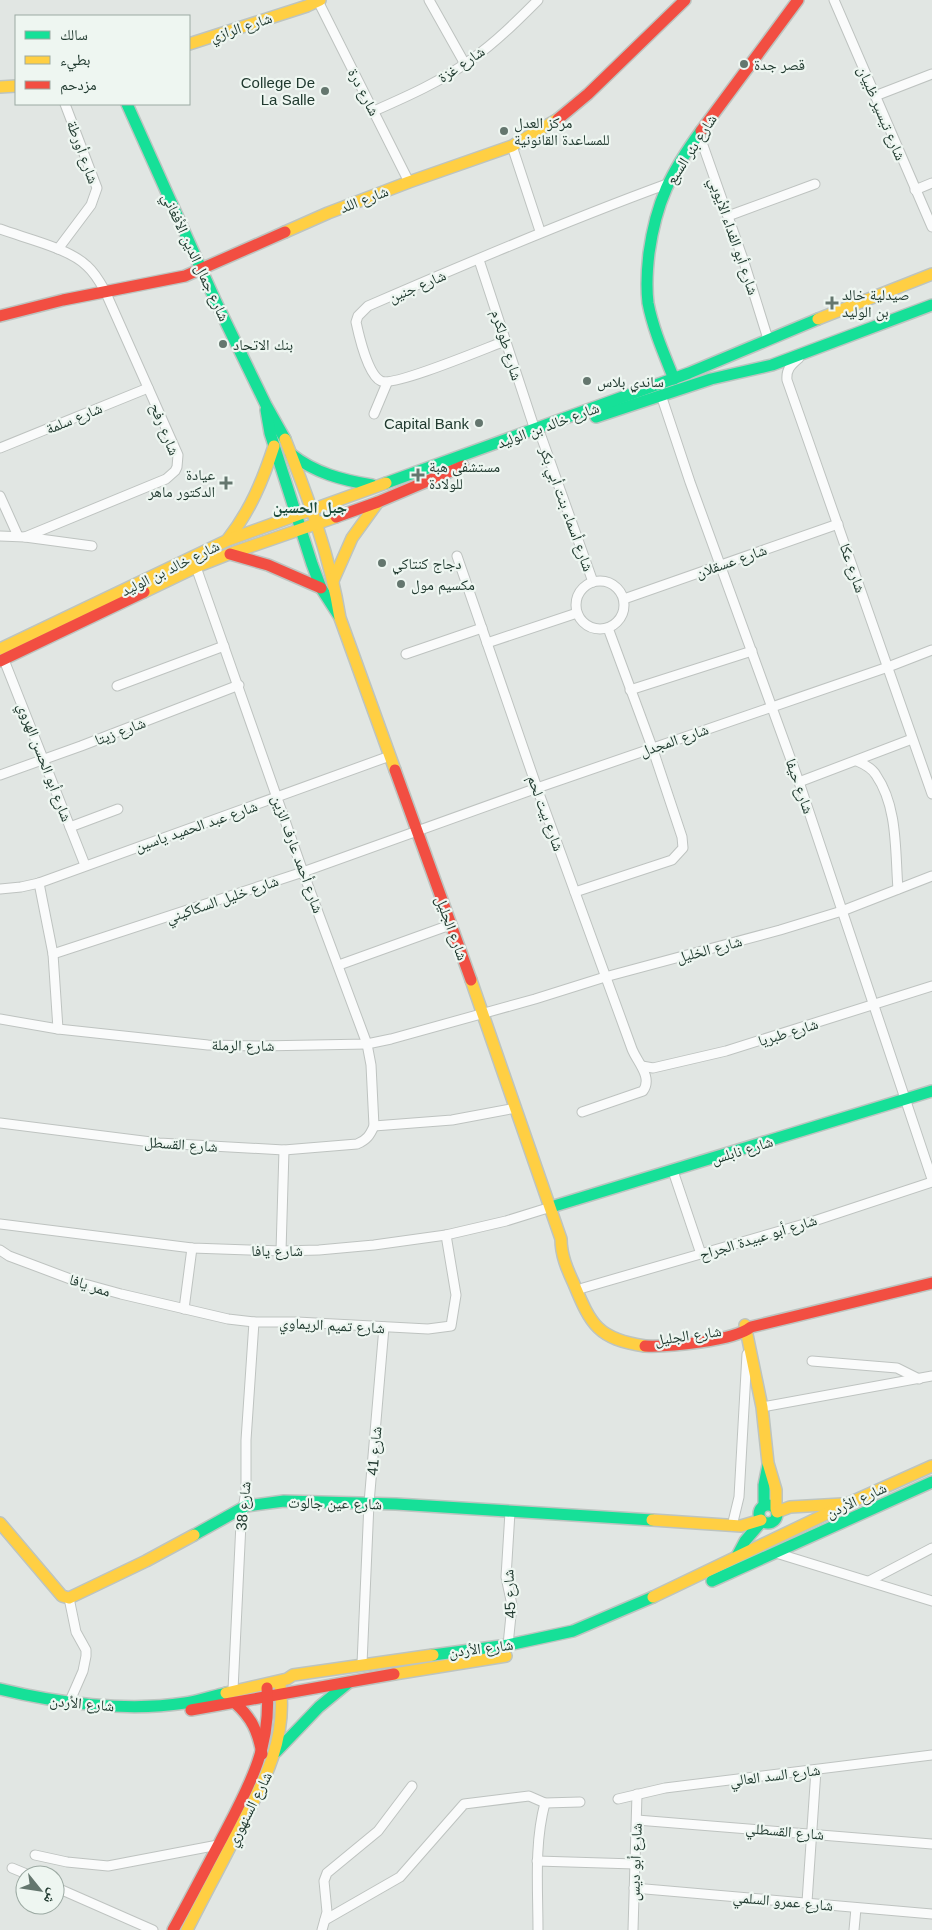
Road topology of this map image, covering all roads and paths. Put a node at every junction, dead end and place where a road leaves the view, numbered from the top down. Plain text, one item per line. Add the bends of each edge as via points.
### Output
1 (430, 0) edge
2 (538, 0) edge
3 (685, 0) edge
4 (798, 0) edge
5 (834, 0) edge
6 (319, 1) edge
7 (190, 44) edge
8 (465, 64) junction
9 (932, 74) edge
10 (15, 86) edge
11 (0, 87) edge
12 (875, 96) junction
13 (65, 105) edge
14 (129, 105) edge
15 (374, 111) junction
16 (699, 134) junction
17 (512, 146) junction
18 (409, 182) junction
19 (932, 183) edge
20 (667, 184) junction
21 (815, 184) dead end
22 (915, 190) junction
23 (728, 216) junction
24 (932, 226) edge
25 (0, 229) edge
26 (540, 231) junction
27 (58, 249) junction
28 (479, 260) junction
29 (203, 269) junction
30 (932, 274) edge
31 (106, 291) junction
32 (932, 306) edge
33 (0, 316) edge
34 (768, 339) junction
35 (505, 341) junction
36 (809, 350) junction
37 (772, 365) junction
38 (674, 378) junction
39 (387, 383) junction
40 (148, 388) junction
41 (661, 395) junction
42 (266, 405) junction
43 (374, 414) dead end
44 (538, 433) junction
45 (274, 446) junction
46 (0, 448) edge
47 (290, 454) junction
48 (375, 486) junction
49 (0, 496) edge
50 (378, 502) junction
51 (311, 508) junction
52 (296, 514) junction
53 (316, 524) junction
54 (838, 524) junction
55 (301, 529) junction
56 (0, 536) edge
57 (21, 536) junction
58 (228, 540) junction
59 (92, 546) dead end
60 (229, 554) junction
61 (457, 556) dead end
62 (720, 565) junction
63 (196, 567) junction
64 (333, 581) junction
65 (593, 582) junction
66 (321, 588) junction
67 (624, 599) junction
68 (577, 613) junction
69 (340, 618) junction
70 (482, 628) junction
71 (608, 628) junction
72 (487, 643) junction
73 (224, 646) junction
74 (932, 650) edge
75 (752, 651) junction
76 (406, 654) dead end
77 (1, 657) edge
78 (888, 667) junction
79 (117, 686) dead end
80 (239, 686) junction
81 (630, 690) junction
82 (772, 706) junction
83 (912, 739) junction
84 (652, 747) junction
85 (390, 756) junction
86 (44, 758) junction
87 (858, 761) junction
88 (932, 764) edge
89 (923, 767) junction
90 (0, 774) edge
91 (799, 782) junction
92 (537, 788) junction
93 (932, 794) edge
94 (278, 798) junction
95 (118, 809) dead end
96 (70, 827) junction
97 (418, 832) junction
98 (85, 865) junction
99 (303, 872) junction
100 (932, 876) edge
101 (39, 883) junction
102 (0, 888) edge
103 (898, 889) junction
104 (575, 892) junction
105 (842, 911) junction
106 (450, 924) junction
107 (53, 954) junction
108 (339, 965) junction
109 (605, 977) junction
110 (932, 986) edge
111 (874, 1006) junction
112 (483, 1012) junction
113 (0, 1019) edge
114 (58, 1029) junction
115 (366, 1044) junction
116 (642, 1066) junction
117 (932, 1091) edge
118 (906, 1099) junction
119 (516, 1108) junction
120 (582, 1112) dead end
121 (0, 1122) edge
122 (374, 1126) junction
123 (284, 1150) junction
124 (673, 1171) junction
125 (932, 1180) edge
126 (551, 1207) junction
127 (0, 1224) edge
128 (446, 1235) junction
129 (561, 1239) junction
130 (192, 1248) junction
131 (0, 1250) edge
132 (281, 1251) junction
133 (701, 1254) junction
134 (932, 1283) edge
135 (583, 1288) junction
136 (184, 1309) junction
137 (254, 1322) junction
138 (384, 1328) junction
139 (747, 1331) junction
140 (812, 1361) dead end
141 (932, 1376) edge
142 (919, 1379) junction
143 (762, 1407) junction
144 (768, 1463) junction
145 (932, 1466) edge
146 (932, 1482) edge
147 (369, 1503) junction
148 (847, 1504) junction
149 (244, 1507) junction
150 (776, 1511) junction
151 (510, 1512) junction
152 (761, 1515) junction
153 (0, 1523) edge
154 (730, 1523) junction
155 (932, 1548) edge
156 (776, 1552) junction
157 (737, 1556) junction
158 (869, 1581) junction
159 (69, 1598) junction
160 (932, 1601) edge
161 (508, 1646) junction
162 (362, 1664) junction
163 (280, 1680) junction
164 (352, 1680) junction
165 (267, 1683) junction
166 (0, 1689) edge
167 (234, 1690) junction
168 (282, 1694) junction
169 (0, 1697) edge
170 (269, 1697) junction
171 (69, 1703) junction
172 (235, 1703) junction
173 (276, 1752) junction
174 (262, 1754) junction
175 (932, 1755) edge
176 (816, 1770) junction
177 (412, 1786) dead end
178 (638, 1794) junction
179 (618, 1799) dead end
180 (580, 1802) dead end
181 (545, 1803) junction
182 (637, 1820) junction
183 (811, 1833) junction
184 (230, 1834) junction
185 (932, 1844) edge
186 (218, 1845) junction
187 (35, 1855) dead end
188 (537, 1861) junction
189 (635, 1864) junction
190 (12, 1868) dead end
191 (15, 1869) edge
192 (634, 1888) junction
193 (65, 1891) edge
194 (807, 1902) junction
195 (856, 1908) junction
196 (932, 1914) edge
197 (325, 1920) junction
198 (153, 1930) edge
199 (173, 1930) edge
200 (187, 1930) edge
201 (322, 1930) edge
202 (538, 1930) edge
203 (633, 1930) edge
204 (854, 1930) edge

1 - 8 street
2 - 8 street, شارع غزة
3 - 17 main road, شارع اللد via 588,94 558,119
4 - 16 main road, شارع بئر السبع
5 - 12 street, شارع تيسير ظبيان
6 - 7 main road, شارع الرازي
6 - 15 street, شارع درة
8 - 15 street, شارع غزة via 415,93
9 - 12 street
10 - 11 main road
12 - 22 street, شارع تيسير ظبيان
13 - 27 street, شارع أورطة via 96,188 91,205
14 - 29 main road, شارع جمال الدين الأفغاني via 160,180
15 - 18 street, شارع درة
16 - 20 main road, شارع بئر السبع
16 - 23 street, شارع أبو الفداء الأيوبي
17 - 18 main road, شارع اللد
17 - 26 street
18 - 29 main road, شارع اللد via 328,213
19 - 22 street
20 - 26 street, شارع جنين
20 - 38 main road, شارع بئر السبع via 651,230 646,290 652,322
21 - 23 street
22 - 24 street, شارع تيسير ظبيان
23 - 34 street, شارع أبو الفداء الأيوبي
25 - 27 street, شارع رفح
26 - 28 street, شارع جنين
27 - 31 street, شارع رفح via 86,265
28 - 35 street, شارع طولكرم
28 - 39 street, شارع جنين via 368,306 358,316 358,332 372,372 381,382
29 - 31 main road, شارع اللد via 176,278
29 - 42 main road, شارع جمال الدين الأفغاني
30 - 34 main road, شارع خالد بن الوليد
31 - 33 main road, شارع اللد
31 - 40 street, شارع رفح
32 - 36 main road, شارع خالد بن الوليد
34 - 37 main road via 763,354
34 - 38 main road, شارع خالد بن الوليد
35 - 39 street
35 - 44 street, شارع طولكرم
36 - 37 main road, شارع خالد بن الوليد
36 - 54 street, شارع عكا via 788,368 787,380
37 - 41 main road, شارع خالد بن الوليد
38 - 44 main road, شارع خالد بن الوليد
39 - 43 street
40 - 46 street, شارع سلمة
40 - 57 street, شارع رفح via 178,455 175,472 157,483
41 - 44 main road, شارع خالد بن الوليد
41 - 62 street, شارع حيفا
42 - 45 main road, شارع جمال الدين الأفغاني
42 - 47 main road, شارع جمال الدين الأفغاني
44 - 48 main road, شارع خالد بن الوليد
44 - 50 main road, شارع خالد بن الوليد
44 - 65 street, شارع أسماء بنت أبي بكر
45 - 52 main road, شارع جمال الدين الأفغاني
45 - 58 main road via 256,496
47 - 48 main road via 299,462 331,477
47 - 51 main road, شارع جمال الدين الأفغاني
48 - 51 main road, شارع خالد بن الوليد
49 - 57 street
50 - 53 main road, شارع خالد بن الوليد
50 - 64 main road via 352,538
51 - 52 main road, شارع خالد بن الوليد
51 - 53 main road, شارع جمال الدين الأفغاني
52 - 55 main road, شارع جمال الدين الأفغاني
52 - 58 main road, شارع خالد بن الوليد
53 - 55 main road, شارع خالد بن الوليد
53 - 64 main road, شارع الجليل
54 - 62 street, شارع عسقلان
54 - 78 street, شارع عكا
55 - 60 main road, شارع خالد بن الوليد
55 - 66 main road, شارع الجليل
56 - 57 street
57 - 59 street
58 - 77 main road, شارع خالد بن الوليد
60 - 63 main road, شارع خالد بن الوليد
60 - 66 main road via 268,565
61 - 70 street, شارع بيت لحم
62 - 67 street, شارع عسقلان
62 - 75 street, شارع حيفا
63 - 73 street, شارع أحمد عارف الزين
63 - 77 main road, شارع خالد بن الوليد
64 - 69 main road, شارع الجليل
65 - 67 street via 612,584
65 - 68 street via 579,594
66 - 69 main road, شارع الجليل
67 - 71 street via 622,617
68 - 71 street via 580,620 593,629
68 - 72 street
69 - 85 main road, شارع الجليل
70 - 72 street, شارع بيت لحم
70 - 76 street
71 - 81 street
72 - 92 street, شارع بيت لحم
73 - 79 street
73 - 80 street, شارع أحمد عارف الزين
74 - 78 street, شارع المجدل
75 - 81 street
75 - 82 street, شارع حيفا
77 - 86 street, شارع أبو الحسن الهروي
78 - 82 street, شارع المجدل
78 - 83 street, شارع عكا
80 - 86 street, شارع زيتا
80 - 94 street, شارع أحمد عارف الزين
81 - 84 street
82 - 84 street, شارع المجدل
82 - 91 street, شارع حيفا
83 - 87 street
83 - 89 street, شارع عكا
84 - 92 street, شارع المجدل
84 - 104 street via 683,848 672,860
85 - 94 street, شارع عبد الحميد ياسين
85 - 97 main road, شارع الجليل
86 - 90 street, شارع زيتا
86 - 96 street, شارع أبو الحسن الهروي
87 - 91 street
87 - 103 street via 875,774 889,802
88 - 89 street
89 - 93 street, شارع عكا
91 - 105 street, شارع حيفا
92 - 97 street, شارع المجدل
92 - 104 street, شارع بيت لحم
94 - 98 street, شارع عبد الحميد ياسين
94 - 99 street, شارع أحمد عارف الزين
95 - 96 street
96 - 98 street, شارع أبو الحسن الهروي
97 - 99 street, شارع خليل السكاكيني
97 - 106 main road, شارع الجليل
98 - 101 street, شارع عبد الحميد ياسين
99 - 107 street, شارع خليل السكاكيني
99 - 108 street, شارع أحمد عارف الزين
100 - 103 street, شارع الخليل
101 - 102 street, شارع عبد الحميد ياسين
101 - 107 street
103 - 105 street, شارع الخليل
104 - 109 street, شارع بيت لحم
105 - 109 street, شارع الخليل
105 - 111 street, شارع حيفا
106 - 108 street
106 - 112 main road, شارع الجليل
107 - 114 street
108 - 115 street, شارع أحمد عارف الزين
109 - 112 street, شارع الخليل
109 - 116 street, شارع بيت لحم via 632,1050
110 - 111 street, شارع طبريا
111 - 116 street, شارع طبريا via 726,1051 653,1068
111 - 118 street, شارع حيفا
112 - 115 street, شارع الرملة
112 - 119 main road, شارع الجليل
113 - 114 street, شارع الرملة
114 - 115 street, شارع الرملة via 208,1045
115 - 122 street, شارع أحمد عارف الزين via 371,1065
116 - 120 street via 646,1079 643,1091
117 - 118 main road, شارع نابلس
118 - 124 main road, شارع نابلس
118 - 125 street, شارع حيفا
119 - 122 street via 452,1120
119 - 126 main road, شارع الجليل
121 - 123 street, شارع القسطل via 159,1143
122 - 123 street, شارع القسطل via 362,1142
123 - 132 street
124 - 126 main road, شارع نابلس
124 - 133 street
125 - 133 street, شارع أبو عبيدة الجراح via 811,1222
126 - 128 street, شارع يافا
126 - 129 main road, شارع الجليل
127 - 130 street, شارع يافا
128 - 132 street, شارع يافا via 374,1245
128 - 138 street, شارع تميم الريماوي via 456,1296 451,1326
129 - 135 main road, شارع الجليل via 569,1250
129 - 139 main road, شارع الجليل via 565,1262 584,1309 599,1329 624,1343 684,1346
130 - 132 street, شارع يافا
130 - 136 street
131 - 136 street, ممر يافا via 81,1283
133 - 135 street, شارع أبو عبيدة الجراح
134 - 139 main road, شارع الجليل
135 - 139 main road, شارع الجليل via 595,1315 625,1338 664,1340
136 - 137 street, شارع تميم الريماوي
137 - 138 street, شارع تميم الريماوي
137 - 149 street, شارع 38
138 - 147 street, شارع 41
139 - 143 main road
139 - 154 street via 739,1497
140 - 142 street via 897,1368
141 - 142 street
142 - 143 street
143 - 144 main road
144 - 150 main road via 776,1490
144 - 152 main road
145 - 148 main road, شارع الأردن
146 - 156 main road, شارع الأردن
147 - 149 main road, شارع عين جالوت via 284,1501
147 - 151 main road, شارع عين جالوت
147 - 162 street, شارع 41
148 - 150 main road via 790,1507
148 - 157 main road, شارع الأردن
149 - 159 main road, شارع عين جالوت via 146,1561
149 - 167 street, شارع 38
150 - 152 main road via 771,1505
150 - 152 main road via 774,1521 768,1524
151 - 154 main road, شارع عين جالوت
151 - 161 street, شارع 45 via 506,1577 512,1605
152 - 154 main road, شارع عين جالوت via 745,1526
152 - 157 main road
153 - 159 main road via 62,1596
155 - 158 street
156 - 158 street
156 - 164 main road, شارع الأردن via 656,1606 563,1642 514,1654
157 - 161 main road, شارع الأردن via 588,1626
158 - 160 street
159 - 171 street via 76,1632 86,1656
161 - 162 main road, شارع الأردن
162 - 163 main road, شارع الأردن
163 - 165 main road, شارع الأردن
163 - 168 main road, شارع السنهوري
164 - 168 main road, شارع الأردن
164 - 173 main road via 332,1694
165 - 167 main road, شارع الأردن
165 - 170 main road, شارع السنهوري
166 - 171 main road, شارع الأردن
167 - 171 main road, شارع الأردن via 176,1704
168 - 170 main road, شارع الأردن
168 - 173 main road, شارع السنهوري via 282,1724
169 - 172 main road, شارع الأردن via 51,1708 120,1714 199,1710
170 - 172 main road, شارع الأردن
170 - 174 main road, شارع السنهوري
172 - 174 main road via 255,1725
173 - 184 main road, شارع السنهوري via 267,1775
174 - 184 main road, شارع السنهوري
175 - 176 street, شارع السد العالي
176 - 178 street, شارع السد العالي
176 - 183 street
177 - 197 street via 378,1832 327,1873 324,1881 328,1903
178 - 179 street, شارع السد العالي
178 - 182 street, شارع أبو ديس
180 - 181 street
181 - 188 street
181 - 197 street via 529,1796 464,1804 400,1877
182 - 183 street, شارع القسطلي
182 - 189 street, شارع أبو ديس
183 - 185 street, شارع القسطلي
183 - 194 street
184 - 186 main road, شارع السنهوري
184 - 200 main road, شارع السنهوري
186 - 187 street via 108,1866
186 - 199 main road, شارع السنهوري
188 - 189 street
188 - 202 street
189 - 192 street, شارع أبو ديس
190 - 191 street
192 - 194 street, شارع عمرو السلمي
192 - 203 street, شارع أبو ديس
193 - 198 street
194 - 195 street, شارع عمرو السلمي
195 - 196 street, شارع عمرو السلمي
195 - 204 street
197 - 201 street

